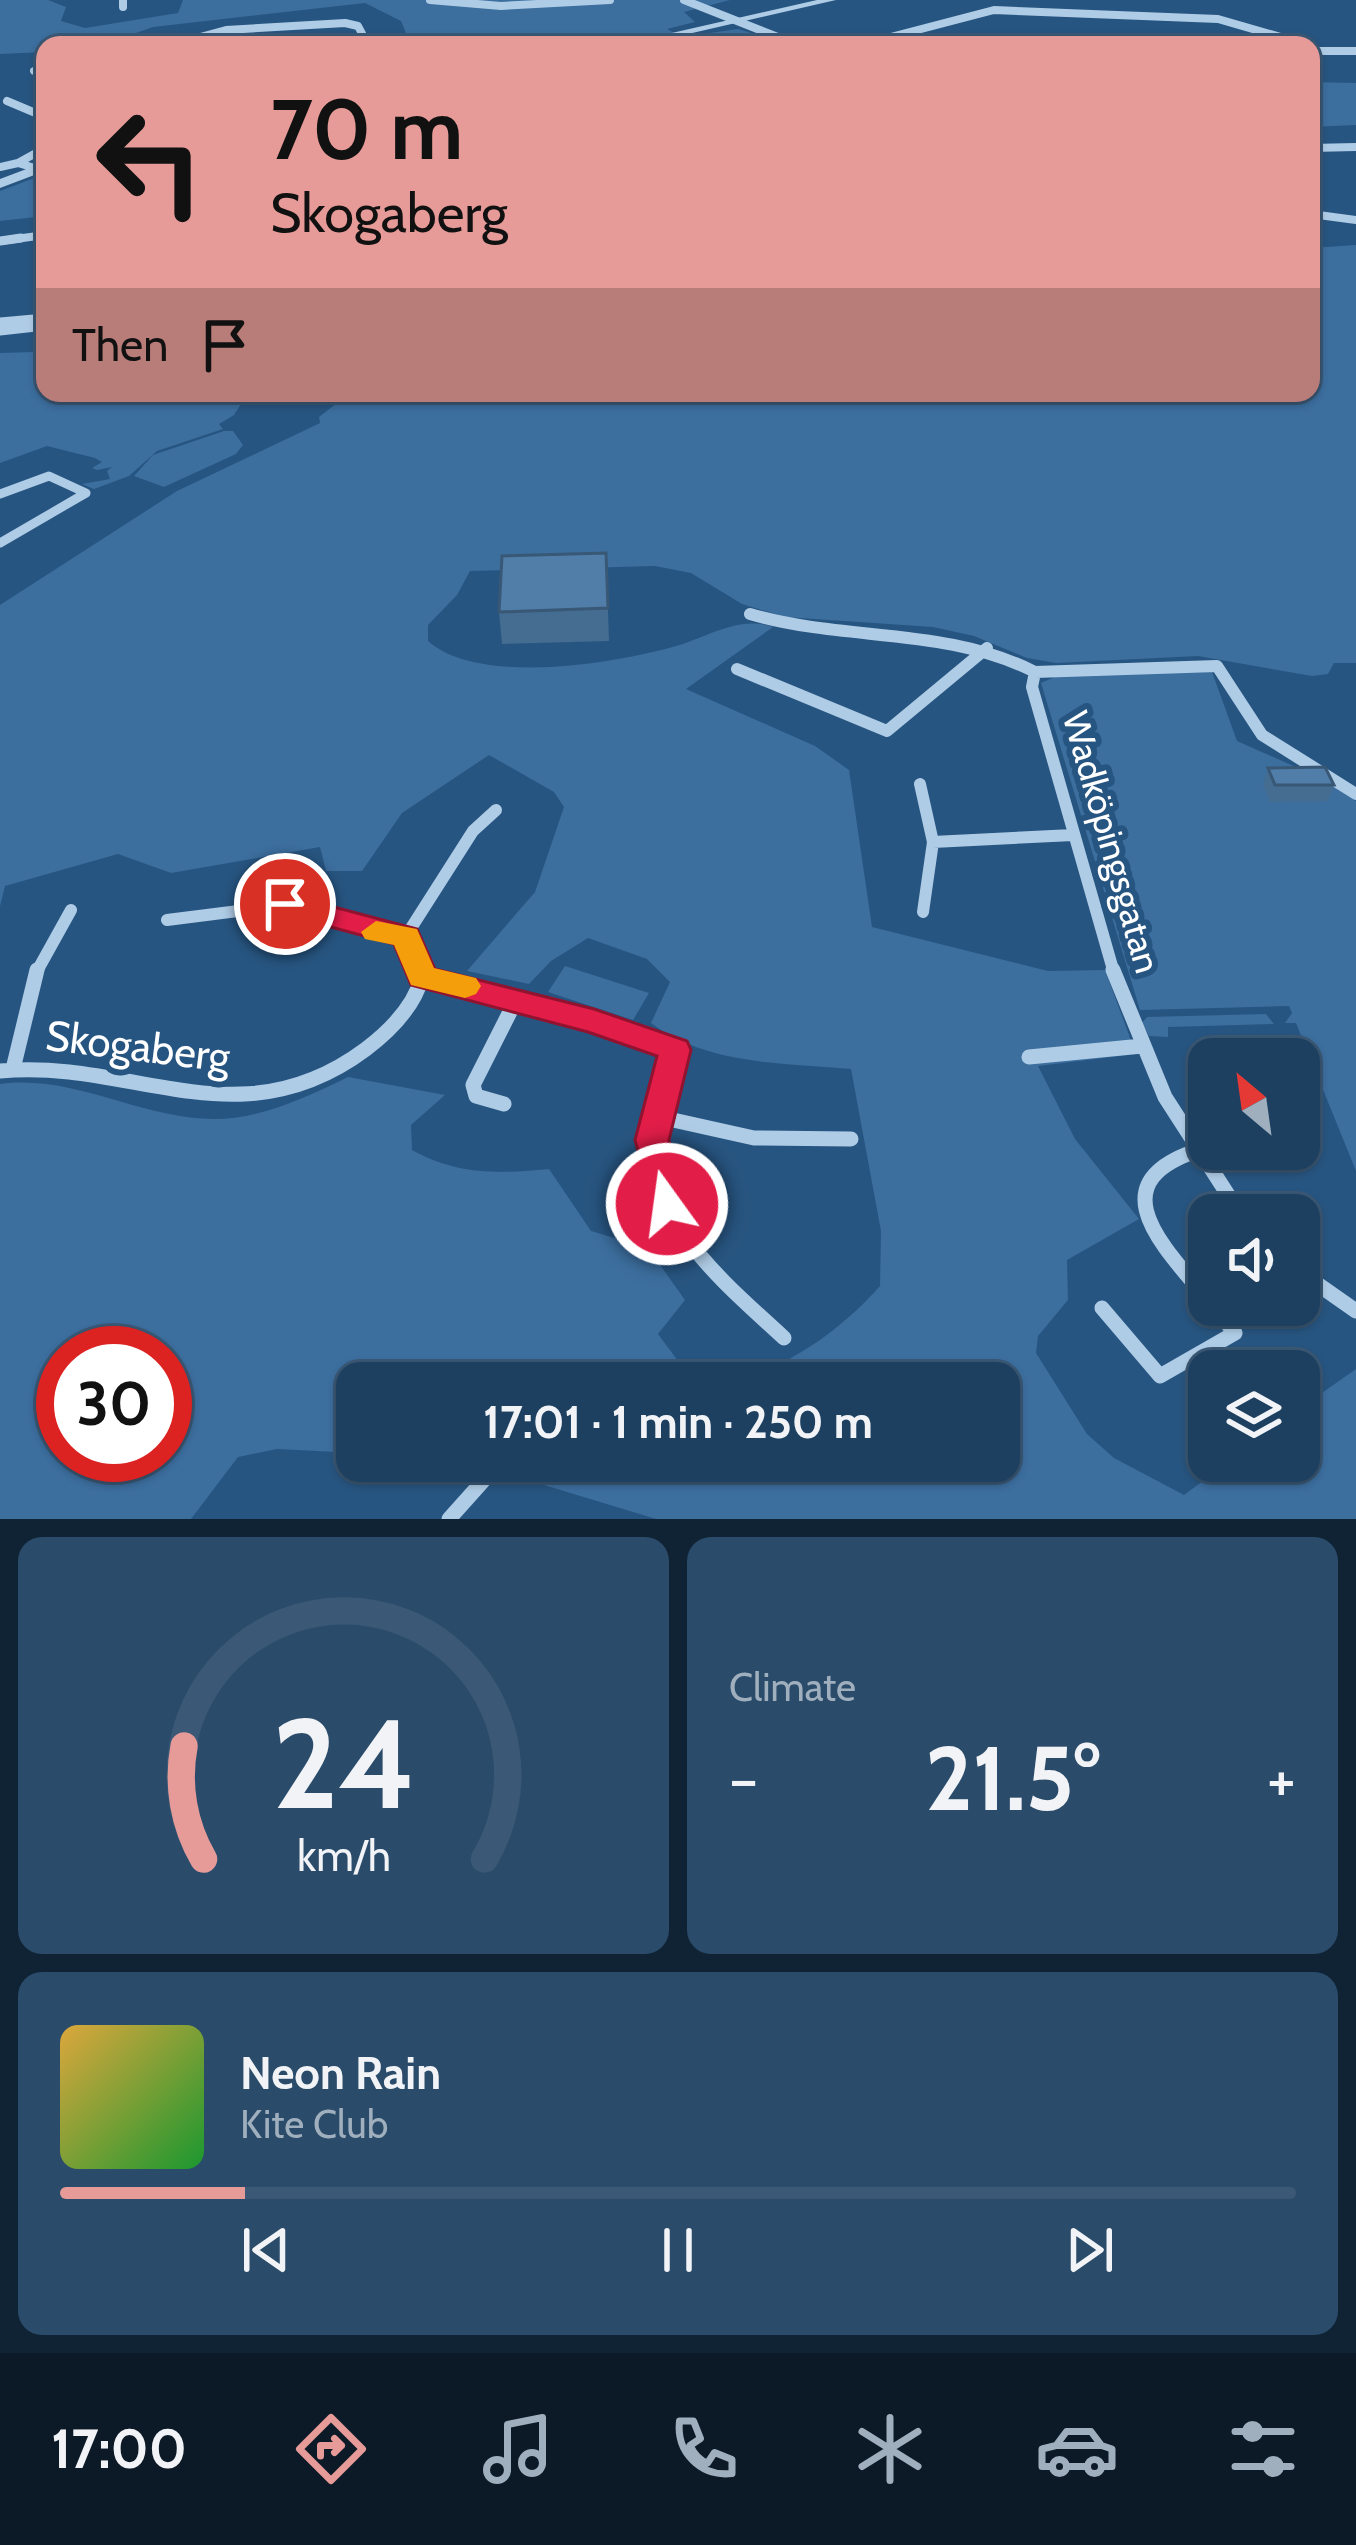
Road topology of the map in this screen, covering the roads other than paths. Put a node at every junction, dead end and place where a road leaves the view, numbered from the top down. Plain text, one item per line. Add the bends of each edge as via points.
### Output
1 (430, 0) edge
2 (610, 0) edge
3 (684, 0) edge
4 (831, 0) edge
5 (741, 21) junction
6 (203, 36) edge
7 (363, 36) edge
8 (668, 36) edge
9 (777, 36) edge
10 (894, 36) edge
11 (1274, 36) edge
12 (1320, 50) edge
13 (1356, 51) edge
14 (7, 101) dead end
15 (36, 114) edge
16 (1356, 147) edge
17 (1320, 148) edge
18 (36, 153) edge
19 (18, 163) junction
20 (36, 166) edge
21 (0, 167) edge
22 (36, 169) edge
23 (0, 184) edge
24 (1320, 215) edge
25 (1356, 220) edge
26 (36, 236) edge
27 (0, 241) edge
28 (36, 323) edge
29 (0, 327) edge
30 (0, 494) edge
31 (0, 544) edge
32 (750, 614) dead end
33 (987, 648) junction
34 (737, 669) dead end
35 (1035, 672) junction
36 (920, 784) dead end
37 (1356, 794) edge
38 (496, 810) dead end
39 (1073, 835) junction
40 (933, 842) junction
41 (71, 910) dead end
42 (923, 912) dead end
43 (167, 920) dead end
44 (406, 936) junction
45 (422, 977) junction
46 (515, 1000) junction
47 (1142, 1046) junction
48 (1029, 1057) dead end
49 (6, 1070) edge
50 (504, 1104) dead end
51 (655, 1116) junction
52 (1188, 1131) edge
53 (851, 1139) dead end
54 (1188, 1153) edge
55 (1188, 1275) edge
56 (1320, 1286) edge
57 (1102, 1308) dead end
58 (1356, 1311) edge
59 (1229, 1326) edge
60 (784, 1338) dead end
61 (482, 1482) edge
62 (449, 1519) edge

1 - 2 street
3 - 5 street
4 - 5 street
5 - 8 street
5 - 9 street
6 - 7 street via 349,23
10 - 11 street via 994,10 1218,19
12 - 13 street
14 - 15 street
16 - 17 street
18 - 19 street
19 - 20 street
19 - 21 street
22 - 23 street
24 - 25 street
26 - 27 street
28 - 29 street
30 - 31 street via 49,476 86,493
32 - 33 street via 780,625 928,633
33 - 34 street via 887,731
33 - 35 street
35 - 37 street, Wadköpingsgatan via 1217,666 1262,735
35 - 39 street, Wadköpingsgatan via 1032,686
36 - 40 street
38 - 44 street via 434,885
39 - 40 street
39 - 47 street, Wadköpingsgatan
40 - 42 street
41 - 49 street, Skogaberg via 42,946
43 - 44 street via 285,904
44 - 45 street
45 - 46 street
45 - 49 street, Skogaberg via 406,1009 357,1059 303,1084 211,1097
46 - 50 street via 473,1085 476,1096
46 - 51 street via 675,1050
47 - 48 street
47 - 52 street, Wadköpingsgatan
51 - 53 street via 754,1138
51 - 60 street via 662,1192 696,1256
54 - 55 street via 1159,1163 1147,1179 1144,1206 1156,1236
56 - 58 street
57 - 59 street via 1160,1376 1235,1333
61 - 62 street

